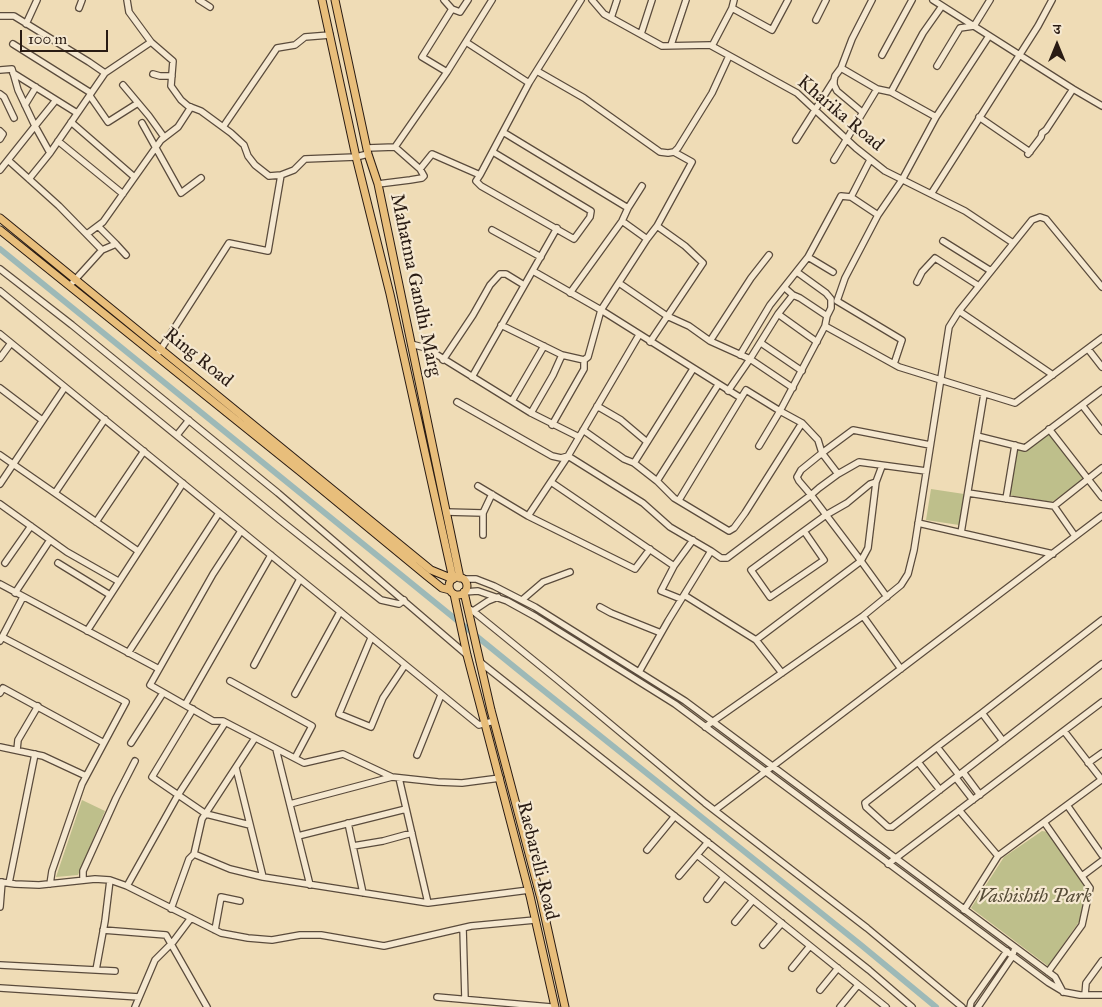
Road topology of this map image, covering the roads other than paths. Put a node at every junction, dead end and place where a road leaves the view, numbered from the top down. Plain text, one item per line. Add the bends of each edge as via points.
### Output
1 (37, 0) edge
2 (82, 0) edge
3 (127, 0) edge
4 (199, 0) edge
5 (322, 0) edge
6 (335, 0) edge
7 (444, 0) edge
8 (468, 0) edge
9 (492, 0) edge
10 (581, 0) edge
11 (592, 0) edge
12 (617, 0) edge
13 (652, 0) edge
14 (686, 0) edge
15 (734, 0) edge
16 (788, 0) edge
17 (826, 0) edge
18 (872, 0) edge
19 (912, 0) edge
20 (934, 0) edge
21 (990, 0) edge
22 (1052, 0) edge
23 (942, 6) junction
24 (210, 7) dead end
25 (79, 8) dead end
26 (732, 8) junction
27 (452, 9) junction
28 (0, 16) edge
29 (611, 18) junction
30 (816, 20) dead end
31 (26, 24) junction
32 (974, 26) junction
33 (641, 34) junction
34 (330, 35) junction
35 (989, 36) junction
36 (151, 42) junction
37 (466, 42) junction
38 (13, 44) dead end
39 (671, 46) junction
40 (712, 46) junction
41 (882, 55) dead end
42 (1019, 55) junction
43 (729, 56) junction
44 (937, 66) dead end
45 (841, 68) junction
46 (0, 70) edge
47 (537, 71) junction
48 (447, 72) junction
49 (13, 73) junction
50 (105, 73) junction
51 (153, 74) dead end
52 (172, 76) junction
53 (834, 80) junction
54 (529, 83) junction
55 (123, 85) dead end
56 (36, 88) junction
57 (877, 89) junction
58 (1073, 89) junction
59 (891, 92) junction
60 (0, 94) edge
61 (90, 94) junction
62 (56, 100) junction
63 (138, 103) junction
64 (25, 104) junction
65 (1102, 106) edge
66 (191, 107) junction
67 (814, 110) junction
68 (862, 112) junction
69 (77, 113) junction
70 (936, 117) junction
71 (979, 117) junction
72 (14, 118) dead end
73 (71, 122) junction
74 (142, 123) dead end
75 (35, 126) junction
76 (223, 127) junction
77 (0, 131) edge
78 (503, 132) junction
79 (164, 137) junction
80 (0, 139) edge
81 (796, 140) dead end
82 (846, 140) junction
83 (58, 142) junction
84 (395, 147) junction
85 (155, 148) junction
86 (368, 151) junction
87 (493, 152) junction
88 (674, 152) junction
89 (50, 153) junction
90 (356, 157) junction
91 (8, 160) junction
92 (834, 160) dead end
93 (870, 160) junction
94 (420, 169) junction
95 (0, 170) edge
96 (480, 174) junction
97 (132, 175) dead end
98 (281, 175) junction
99 (200, 178) dead end
100 (29, 179) junction
101 (902, 180) junction
102 (378, 184) junction
103 (642, 186) dead end
104 (123, 194) junction
105 (931, 194) junction
106 (851, 197) junction
107 (628, 208) junction
108 (878, 215) junction
109 (0, 218) edge
110 (622, 222) junction
111 (98, 226) junction
112 (657, 226) junction
113 (557, 228) junction
114 (0, 230) edge
115 (492, 230) dead end
116 (87, 234) junction
117 (646, 239) junction
118 (943, 242) dead end
119 (1013, 243) junction
120 (116, 244) junction
121 (102, 250) junction
122 (126, 255) dead end
123 (769, 255) dead end
124 (541, 257) junction
125 (808, 258) junction
126 (0, 269) edge
127 (533, 271) junction
128 (991, 271) junction
129 (797, 272) junction
130 (833, 272) dead end
131 (73, 282) junction
132 (917, 282) dead end
133 (619, 283) junction
134 (524, 286) junction
135 (979, 286) junction
136 (785, 288) junction
137 (1102, 288) edge
138 (0, 291) edge
139 (570, 292) junction
140 (793, 295) junction
141 (601, 310) junction
142 (959, 312) junction
143 (778, 314) junction
144 (667, 316) junction
145 (827, 316) junction
146 (501, 325) junction
147 (825, 326) junction
148 (0, 334) edge
149 (639, 335) junction
150 (1102, 338) edge
151 (710, 341) junction
152 (650, 342) junction
153 (817, 342) junction
154 (11, 343) junction
155 (761, 343) junction
156 (411, 344) junction
157 (544, 346) junction
158 (1088, 349) junction
159 (159, 352) junction
160 (562, 354) junction
161 (740, 354) junction
162 (0, 358) edge
163 (750, 359) junction
164 (443, 360) junction
165 (584, 360) junction
166 (894, 364) junction
167 (1102, 367) edge
168 (694, 369) junction
169 (802, 371) junction
170 (1053, 375) junction
171 (472, 377) junction
172 (940, 379) junction
173 (718, 385) junction
174 (66, 387) junction
175 (0, 388) edge
176 (793, 388) junction
177 (1102, 390) edge
178 (728, 391) junction
179 (984, 394) junction
180 (740, 398) junction
181 (512, 401) junction
182 (457, 402) dead end
183 (1082, 405) junction
184 (597, 406) junction
185 (780, 411) junction
186 (531, 413) junction
187 (105, 419) junction
188 (42, 420) junction
189 (189, 420) junction
190 (802, 423) junction
191 (552, 425) junction
192 (1049, 429) junction
193 (583, 430) junction
194 (1102, 431) edge
195 (177, 435) junction
196 (977, 436) junction
197 (579, 437) junction
198 (647, 442) junction
199 (930, 445) junction
200 (759, 446) dead end
201 (1015, 446) junction
202 (144, 451) junction
203 (822, 453) junction
204 (0, 454) edge
205 (568, 456) junction
206 (634, 463) junction
207 (13, 464) junction
208 (882, 466) junction
209 (1102, 468) edge
210 (926, 471) junction
211 (838, 474) junction
212 (1088, 479) junction
213 (657, 481) junction
214 (551, 482) junction
215 (876, 482) junction
216 (183, 483) junction
217 (0, 484) edge
218 (478, 486) dead end
219 (55, 493) junction
220 (968, 493) junction
221 (492, 494) junction
222 (811, 495) junction
223 (1102, 497) edge
224 (1006, 499) junction
225 (679, 500) junction
226 (0, 504) edge
227 (1054, 506) junction
228 (219, 512) junction
229 (446, 512) junction
230 (483, 513) junction
231 (826, 515) junction
232 (528, 516) junction
233 (1102, 516) edge
234 (96, 522) junction
235 (918, 524) junction
236 (31, 526) junction
237 (241, 531) junction
238 (804, 531) junction
239 (961, 533) junction
240 (483, 535) dead end
241 (1076, 536) junction
242 (50, 540) junction
243 (693, 540) junction
244 (650, 549) junction
245 (138, 551) junction
246 (711, 551) junction
247 (1053, 554) junction
248 (271, 555) junction
249 (861, 561) junction
250 (5, 563) dead end
251 (58, 563) dead end
252 (674, 566) junction
253 (570, 572) dead end
254 (459, 579) junction
255 (300, 580) junction
256 (118, 581) junction
257 (0, 584) edge
258 (16, 592) junction
259 (452, 592) junction
260 (464, 592) junction
261 (110, 595) junction
262 (23, 596) junction
263 (498, 597) junction
264 (683, 597) junction
265 (887, 597) junction
266 (404, 600) junction
267 (522, 600) junction
268 (600, 606) dead end
269 (471, 609) junction
270 (340, 612) junction
271 (863, 616) junction
272 (1102, 620) edge
273 (87, 631) junction
274 (661, 633) junction
275 (2, 634) edge
276 (371, 638) junction
277 (756, 640) junction
278 (128, 653) junction
279 (467, 655) junction
280 (480, 662) junction
281 (1102, 664) edge
282 (405, 665) junction
283 (254, 666) dead end
284 (159, 669) junction
285 (901, 669) junction
286 (639, 672) junction
287 (782, 673) junction
288 (230, 681) dead end
289 (0, 693) edge
290 (163, 693) junction
291 (295, 694) dead end
292 (441, 694) junction
293 (1102, 702) edge
294 (185, 705) junction
295 (38, 706) junction
296 (193, 710) junction
297 (982, 712) junction
298 (494, 721) junction
299 (225, 722) junction
300 (712, 722) junction
301 (485, 724) junction
302 (705, 727) junction
303 (1064, 731) junction
304 (255, 738) junction
305 (1003, 740) junction
306 (104, 743) junction
307 (132, 743) dead end
308 (0, 747) edge
309 (937, 747) junction
310 (276, 749) junction
311 (17, 750) junction
312 (1102, 753) edge
313 (35, 754) junction
314 (417, 755) dead end
315 (295, 758) junction
316 (135, 761) dead end
317 (918, 762) junction
318 (1088, 763) junction
319 (771, 766) junction
320 (236, 768) junction
321 (764, 772) junction
322 (959, 775) junction
323 (86, 776) junction
324 (392, 777) junction
325 (399, 778) junction
326 (500, 778) junction
327 (1102, 780) edge
328 (940, 790) junction
329 (178, 795) junction
330 (980, 795) junction
331 (973, 800) junction
332 (290, 804) junction
333 (1067, 805) junction
334 (406, 809) junction
335 (715, 810) junction
336 (959, 810) junction
337 (206, 814) junction
338 (675, 816) junction
339 (1044, 822) junction
340 (348, 823) junction
341 (250, 825) junction
342 (412, 833) junction
343 (298, 836) junction
344 (708, 842) junction
345 (353, 846) junction
346 (647, 850) dead end
347 (194, 854) junction
348 (697, 855) junction
349 (1102, 855) edge
350 (998, 856) junction
351 (895, 858) junction
352 (1102, 860) edge
353 (888, 864) junction
354 (679, 876) dead end
355 (1082, 876) junction
356 (263, 877) junction
357 (724, 877) junction
358 (83, 880) junction
359 (110, 880) junction
360 (4, 882) edge
361 (50, 884) junction
362 (127, 886) junction
363 (310, 886) junction
364 (528, 890) junction
365 (363, 893) junction
366 (707, 899) dead end
367 (753, 900) junction
368 (240, 901) dead end
369 (428, 903) junction
370 (0, 907) edge
371 (171, 909) junction
372 (964, 910) junction
373 (191, 918) junction
374 (535, 920) junction
375 (735, 922) dead end
376 (782, 923) junction
377 (463, 928) junction
378 (103, 930) junction
379 (215, 930) junction
380 (170, 945) junction
381 (764, 945) dead end
382 (810, 946) junction
383 (1015, 948) junction
384 (1006, 952) junction
385 (1012, 957) junction
386 (1102, 962) edge
387 (0, 964) edge
388 (792, 968) dead end
389 (838, 968) junction
390 (96, 970) junction
391 (115, 971) dead end
392 (1048, 972) junction
393 (858, 985) junction
394 (0, 988) edge
395 (820, 990) dead end
396 (1064, 992) junction
397 (1084, 995) junction
398 (1102, 995) edge
399 (139, 997) junction
400 (437, 997) dead end
401 (464, 999) junction
402 (884, 1006) edge
403 (135, 1007) edge
404 (207, 1007) edge
405 (551, 1007) edge
406 (555, 1007) edge
407 (565, 1007) edge
408 (840, 1007) edge
409 (912, 1007) edge
410 (962, 1007) edge
411 (970, 1007) edge
412 (978, 1007) edge

1 - 31 street
2 - 25 street
3 - 36 street via 129,12
4 - 24 street
5 - 34 main road
6 - 86 main road, Mahatma Gandhi Marg
7 - 27 street
8 - 27 street via 460,12
9 - 37 street
10 - 47 street
11 - 29 street
12 - 29 street
13 - 33 street
14 - 39 street
15 - 26 street
16 - 26 street via 772,30
17 - 30 street
18 - 45 street
19 - 41 street
20 - 23 street
21 - 32 street
22 - 42 street
23 - 32 street
23 - 59 street via 923,33
26 - 40 street
27 - 48 street via 422,56
28 - 31 street via 14,16
29 - 33 street
31 - 50 street
32 - 35 street
32 - 44 street via 960,28
33 - 39 street via 662,46
34 - 76 street via 305,36 295,45 277,48
34 - 90 main road
35 - 42 street
35 - 70 street
36 - 50 street
36 - 52 street via 173,61
37 - 48 street
37 - 54 street
38 - 61 street
39 - 40 street
40 - 43 street, Kharika Road
42 - 58 street
42 - 71 street
43 - 67 street, Kharika Road via 797,93
43 - 88 street via 712,93
45 - 53 street
45 - 57 street
46 - 49 street via 9,68
47 - 54 street
47 - 88 street via 584,98 660,152
48 - 84 street
49 - 56 street
49 - 64 street
50 - 61 street
51 - 52 street
52 - 66 street via 171,86
53 - 67 street
53 - 68 street via 837,92
54 - 78 street
55 - 63 street
56 - 62 street
56 - 64 street
57 - 59 street
57 - 68 street
58 - 65 street
58 - 71 street via 1029,153
59 - 70 street
60 - 72 street
61 - 63 street via 108,122
61 - 69 street
62 - 69 street
62 - 75 street
63 - 79 street
64 - 75 street
66 - 76 street
66 - 79 street via 178,127
67 - 81 street
67 - 82 street, Kharika Road
68 - 82 street
69 - 73 street
70 - 101 street
71 - 105 street
73 - 83 street
73 - 97 street
74 - 85 street
75 - 89 street
75 - 91 street
76 - 98 street via 244,146 255,165 269,176
77 - 80 street via 3,134
78 - 87 street
78 - 107 street
79 - 85 street
82 - 92 street
82 - 93 street, Kharika Road
83 - 89 street
83 - 104 street
84 - 86 street
84 - 94 street
85 - 99 street via 181,193
85 - 104 street
86 - 90 street
86 - 102 main road, Mahatma Gandhi Marg
87 - 96 street
87 - 113 street via 591,211 574,239
88 - 112 street via 692,162
89 - 100 street
90 - 98 street via 305,159 294,170
90 - 254 main road
91 - 95 street
91 - 100 street
93 - 101 street, Kharika Road
93 - 106 street
94 - 96 street via 432,154
94 - 102 street via 424,174 422,178
96 - 113 street via 476,181 481,186
98 - 159 street via 268,250 229,243
100 - 116 street
101 - 105 street, Kharika Road
101 - 108 street
102 - 156 main road, Mahatma Gandhi Marg
103 - 107 street
104 - 111 street
105 - 119 street, Kharika Road
106 - 108 street
106 - 125 street via 841,196
107 - 110 street
108 - 166 street via 845,278 837,301 902,340
109 - 131 main road, Ring Road
110 - 117 street
110 - 139 street
111 - 116 street
111 - 120 street
112 - 117 street
112 - 144 street via 703,262
113 - 124 street
114 - 131 main road
115 - 124 street
116 - 121 street
117 - 133 street
118 - 128 street
119 - 128 street
119 - 137 street via 1032,220 1046,219
120 - 121 street
120 - 122 street
121 - 131 street
123 - 151 street
124 - 127 street
125 - 129 street
125 - 130 street
126 - 189 street
127 - 134 street
127 - 139 street
128 - 135 street
129 - 136 street
129 - 145 street via 831,299
131 - 159 main road, Ring Road
132 - 135 street via 935,258
133 - 141 street
133 - 144 street
134 - 146 street
134 - 164 street via 506,274 500,274
135 - 142 street
136 - 140 street
136 - 161 street via 770,305
138 - 195 street
139 - 141 street
140 - 143 street
140 - 145 street
141 - 149 street
141 - 165 street via 588,357
142 - 170 street
142 - 172 street via 950,327
143 - 153 street
143 - 155 street
144 - 151 street
144 - 152 street
145 - 147 street
146 - 157 street
146 - 171 street
147 - 153 street
147 - 166 street
148 - 154 street
149 - 152 street
149 - 184 street
150 - 158 street
151 - 161 street
152 - 168 street
153 - 169 street
154 - 162 street
154 - 174 street
155 - 163 street
155 - 169 street
156 - 164 street via 426,348
156 - 229 main road, Mahatma Gandhi Marg
157 - 160 street
157 - 181 street
158 - 167 street
158 - 170 street
159 - 254 main road, Ring Road via 431,570
159 - 259 main road via 427,576
160 - 165 street
160 - 186 street
161 - 163 street
163 - 176 street
163 - 178 street
164 - 171 street
165 - 191 street via 584,368
166 - 172 street
168 - 173 street
168 - 198 street
169 - 176 street
170 - 179 street via 1015,403
171 - 181 street
172 - 179 street
172 - 199 street
173 - 178 street
173 - 213 street
174 - 187 street
174 - 188 street
175 - 188 street
176 - 185 street
177 - 183 street
178 - 180 street
179 - 196 street
180 - 185 street via 746,390
180 - 225 street
181 - 186 street
182 - 205 street via 552,456
183 - 192 street
183 - 194 street
184 - 193 street
184 - 198 street via 621,420
185 - 190 street
185 - 200 street
186 - 191 street
187 - 202 street
187 - 219 street
188 - 207 street
189 - 195 street
189 - 266 street
190 - 203 street via 818,440
190 - 225 street via 734,528 729,531
191 - 197 street
192 - 201 street via 1025,448
192 - 212 street
193 - 197 street
193 - 206 street
195 - 266 street via 381,600 399,604
196 - 201 street
196 - 220 street
197 - 205 street
198 - 206 street
199 - 203 street via 853,430
199 - 210 street
201 - 224 street
202 - 216 street
202 - 234 street
203 - 211 street
203 - 222 street via 797,475
204 - 207 street
205 - 214 street
205 - 243 street via 643,503 670,527
206 - 213 street
207 - 217 street
207 - 219 street
208 - 210 street
208 - 211 street via 859,462
208 - 215 street
209 - 212 street
210 - 235 street
211 - 222 street
212 - 223 street
212 - 227 street
213 - 225 street
214 - 232 street
214 - 244 street
215 - 231 street
215 - 249 street via 868,548
216 - 228 street
216 - 245 street
218 - 221 street
219 - 234 street
220 - 224 street
220 - 239 street
221 - 230 street
221 - 232 street
222 - 231 street
222 - 246 street via 728,558 721,558
224 - 227 street
226 - 236 street
227 - 241 street
228 - 237 street
228 - 278 street
229 - 230 street
229 - 254 main road, Mahatma Gandhi Marg
230 - 240 street
231 - 238 street
231 - 249 street
232 - 244 street via 635,569
233 - 241 street
234 - 245 street
235 - 239 street
235 - 265 street via 908,574
236 - 242 street
236 - 250 street
237 - 248 street
237 - 284 street via 212,574
238 - 238 street via 751,570 770,597 824,560
239 - 247 street
241 - 247 street
242 - 256 street
242 - 258 street
243 - 246 street
243 - 252 street
244 - 252 street
245 - 256 street
246 - 264 street
247 - 285 street
248 - 255 street
248 - 294 street
249 - 265 street
249 - 277 street
251 - 261 street
252 - 264 street via 661,591
253 - 267 street via 543,582
254 - 259 main road via 449,583
254 - 260 main road via 466,586
254 - 267 street via 476,579
255 - 270 street
255 - 283 street
256 - 261 street
257 - 258 street
258 - 262 street
259 - 260 main road via 458,595
259 - 279 main road, Raebarelli Road
260 - 263 street via 478,591
260 - 269 main road
261 - 273 street
262 - 273 street
262 - 275 street
263 - 269 street
263 - 302 street via 553,627 675,704
264 - 274 street
264 - 277 street
265 - 271 street
266 - 279 street
267 - 286 street
268 - 274 street
269 - 280 main road
269 - 335 street
270 - 276 street
270 - 291 street
271 - 285 street
271 - 287 street
272 - 297 street
273 - 278 street
274 - 286 street
275 - 306 street via 126,702
276 - 282 street
276 - 282 street via 339,714 371,727 383,698
277 - 287 street
278 - 284 street
279 - 301 main road, Raebarelli Road
280 - 298 main road
280 - 338 street
281 - 305 street
282 - 292 street
284 - 290 street via 150,685
285 - 319 street
286 - 300 street
287 - 300 street
288 - 315 street via 312,726
289 - 295 street via 3,688
290 - 294 street
290 - 307 street
292 - 301 street via 479,726
292 - 314 street
293 - 303 street
294 - 296 street
295 - 306 street
295 - 311 street via 18,740
296 - 299 street via 213,721
296 - 329 street via 152,777
297 - 305 street
297 - 309 street
298 - 301 street
298 - 407 main road via 541,899
299 - 304 street
299 - 329 street
300 - 302 street
300 - 319 street
301 - 326 main road, Raebarelli Road
302 - 321 street
303 - 318 street
303 - 330 street
304 - 310 street
304 - 320 street
305 - 322 street
306 - 323 street
308 - 311 street
309 - 317 street
309 - 322 street
310 - 315 street
310 - 332 street
311 - 313 street
312 - 318 street
313 - 323 street
313 - 360 street
315 - 324 street via 304,763 343,754
316 - 358 street via 83,872
317 - 328 street
317 - 328 street via 865,806 890,828
318 - 327 street
319 - 321 street
319 - 351 street
320 - 337 street
320 - 341 street
321 - 335 street
321 - 353 street
322 - 328 street
322 - 330 street
322 - 331 street
323 - 361 street
324 - 325 street
324 - 332 street
325 - 326 street via 462,783
325 - 334 street
326 - 364 main road, Raebarelli Road
327 - 333 street
329 - 337 street
329 - 362 street
330 - 331 street
331 - 336 street
332 - 343 street
333 - 339 street
333 - 349 street
334 - 340 street
334 - 342 street
335 - 410 street via 867,928
336 - 350 street
336 - 351 street
337 - 341 street
337 - 347 street
338 - 344 street
338 - 346 street
339 - 350 street
339 - 355 street
340 - 343 street
340 - 345 street
341 - 356 street
342 - 345 street
342 - 369 street
343 - 363 street
344 - 348 street
344 - 409 street
345 - 365 street
347 - 356 street via 230,869
347 - 371 street via 189,859
348 - 354 street
348 - 357 street
350 - 372 street
351 - 353 street
351 - 372 street
352 - 355 street
353 - 384 street
355 - 392 street via 1090,888 1082,925
356 - 363 street
357 - 366 street
357 - 367 street
358 - 359 street
358 - 361 street
359 - 362 street
359 - 378 street
360 - 361 street
360 - 370 street
362 - 371 street
363 - 365 street
364 - 369 street
364 - 374 main road, Raebarelli Road
365 - 369 street
367 - 375 street
367 - 376 street
368 - 379 street via 221,898
371 - 373 street
372 - 383 street
373 - 379 street
373 - 380 street
374 - 377 street
374 - 406 main road, Raebarelli Road
376 - 381 street
376 - 382 street
377 - 379 street via 384,946 321,934 300,934 272,940
377 - 401 street
378 - 380 street via 166,934
378 - 390 street
380 - 399 street via 155,960
380 - 404 street
382 - 388 street
382 - 389 street
383 - 384 street
383 - 385 street
383 - 392 street
384 - 385 street
384 - 411 street
385 - 396 street
385 - 412 street
386 - 397 street via 1086,983
387 - 390 street
389 - 393 street
389 - 395 street
390 - 391 street
392 - 396 street
393 - 402 street
393 - 408 street
394 - 399 street
396 - 397 street
397 - 398 street
399 - 403 street
400 - 401 street
401 - 405 street

